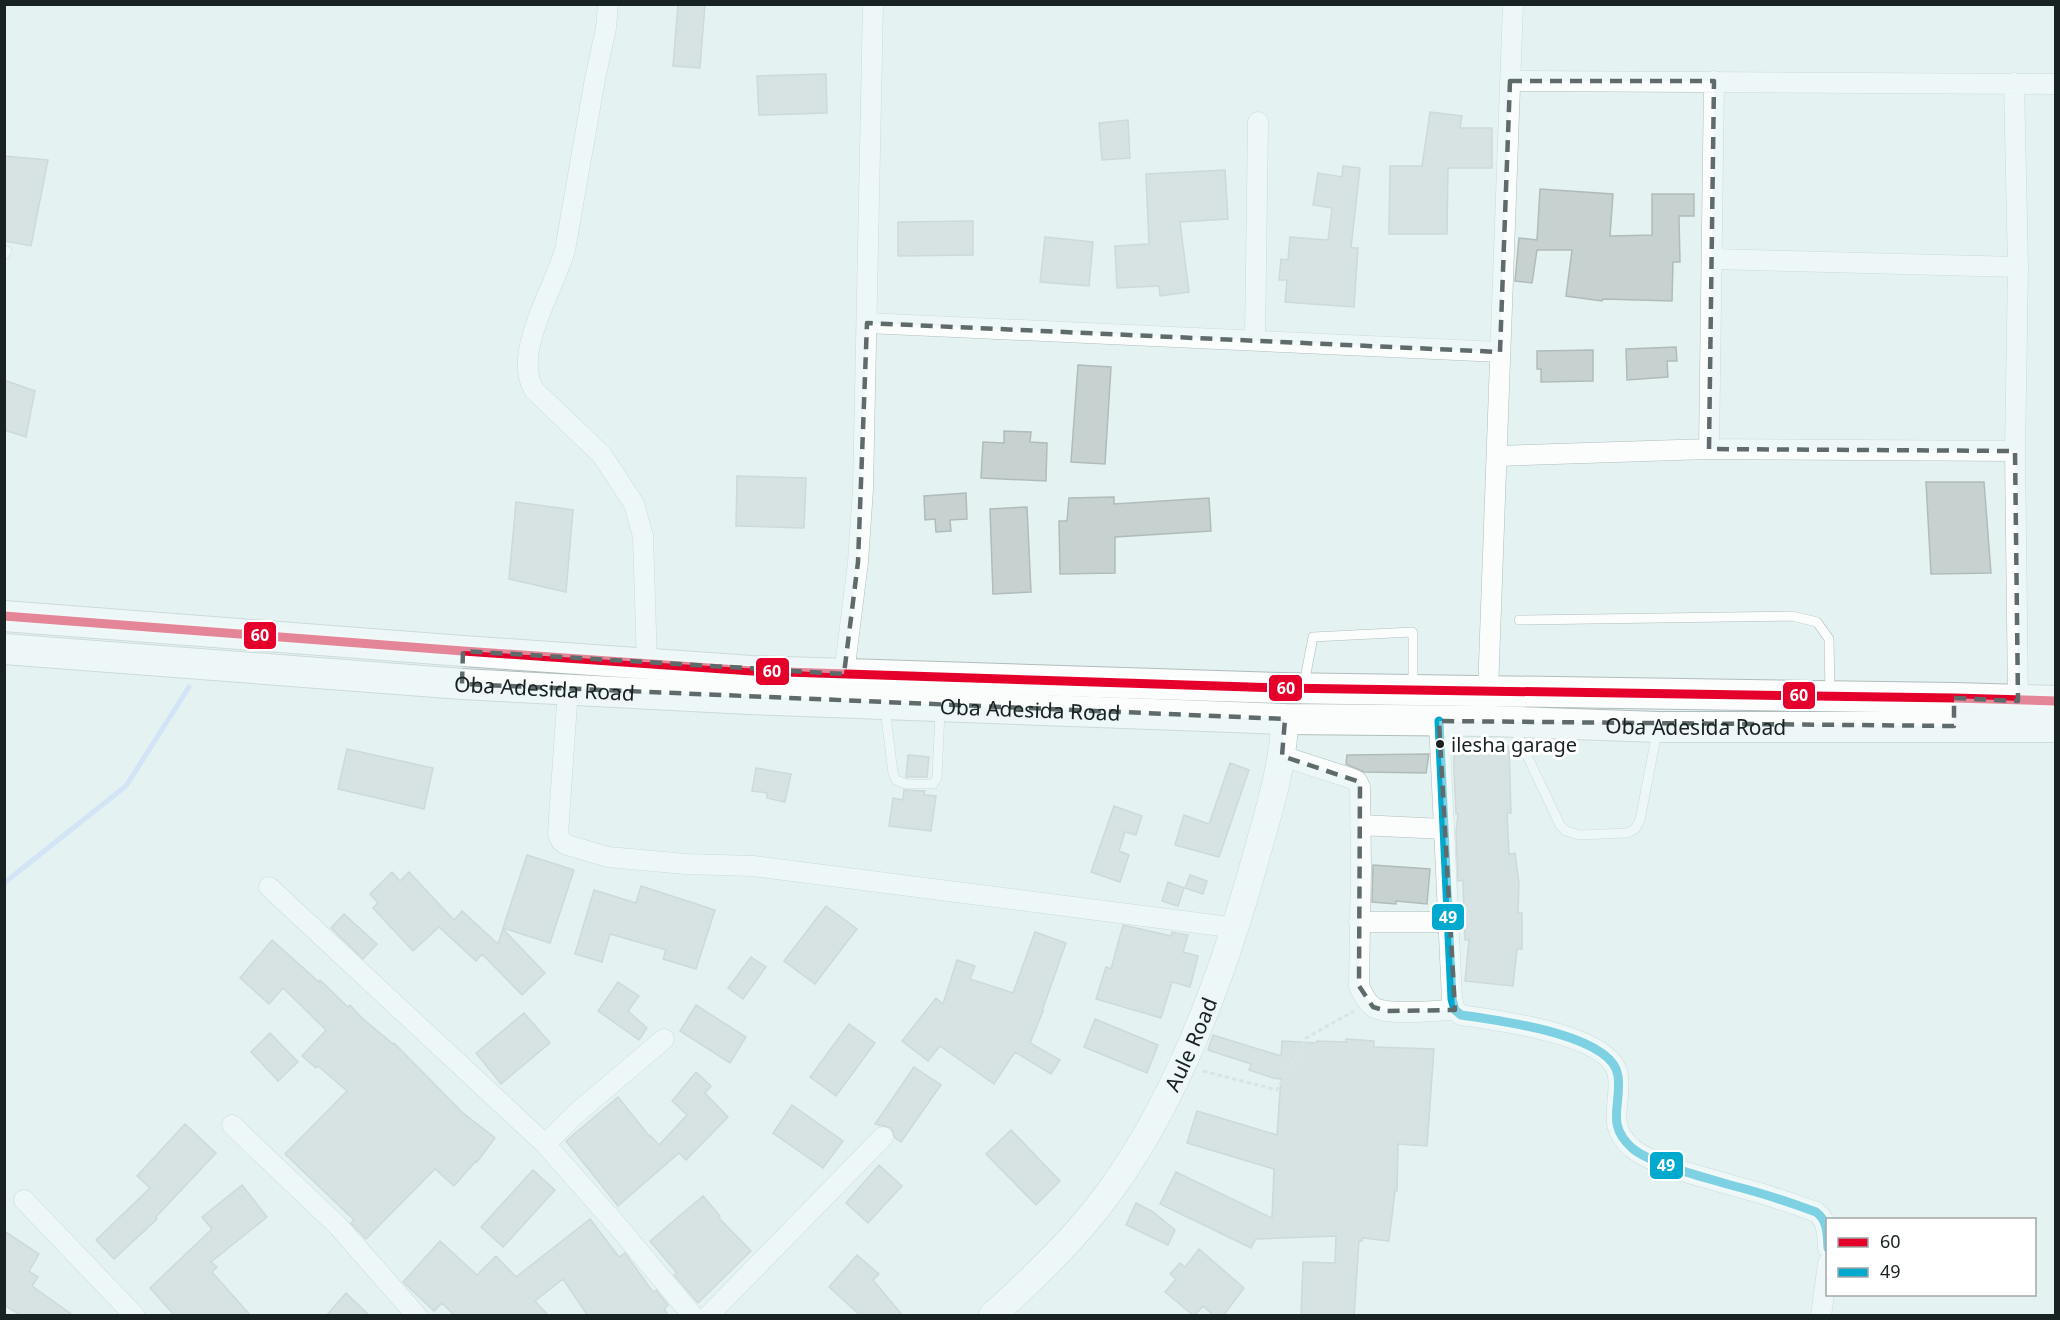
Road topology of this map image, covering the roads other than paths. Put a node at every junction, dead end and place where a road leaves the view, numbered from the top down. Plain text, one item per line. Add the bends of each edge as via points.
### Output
1 (608, 4) edge
2 (873, 4) edge
3 (1513, 4) edge
4 (1510, 81) junction
5 (1714, 81) junction
6 (2014, 83) junction
7 (2055, 84) edge
8 (1257, 122) dead end
9 (1712, 259) junction
10 (2018, 267) junction
11 (867, 322) junction
12 (1255, 340) junction
13 (1500, 352) junction
14 (1709, 449) junction
15 (2015, 451) junction
16 (1497, 456) junction
17 (4, 616) edge
18 (1519, 620) dead end
19 (4, 649) edge
20 (463, 651) junction
21 (647, 664) junction
22 (844, 674) junction
23 (462, 684) junction
24 (1303, 688) junction
25 (568, 689) junction
26 (1413, 690) junction
27 (1488, 691) junction
28 (1830, 696) junction
29 (2018, 701) junction
30 (2055, 701) edge
31 (884, 703) junction
32 (940, 705) junction
33 (1954, 712) junction
34 (1286, 719) junction
35 (1439, 721) junction
36 (1511, 722) junction
37 (1658, 727) junction
38 (2055, 727) edge
39 (1282, 756) junction
40 (1360, 825) junction
41 (1444, 829) junction
42 (268, 887) dead end
43 (1359, 922) junction
44 (1448, 922) junction
45 (1237, 928) junction
46 (1455, 1010) junction
47 (664, 1039) dead end
48 (232, 1125) dead end
49 (883, 1137) dead end
50 (545, 1144) junction
51 (24, 1200) dead end
52 (1826, 1228) edge
53 (1826, 1272) edge
54 (135, 1316) edge
55 (417, 1316) edge
56 (693, 1316) edge
57 (708, 1316) edge
58 (992, 1316) edge
59 (1821, 1316) edge

1 - 21 street via 565,250 529,346 527,367 534,390 602,454 634,504 643,536
2 - 11 street
3 - 4 street
4 - 5 street
4 - 13 street
5 - 6 street
5 - 9 street
6 - 7 street
6 - 10 street
8 - 12 street
9 - 10 street
9 - 14 street
10 - 15 street
11 - 12 street
11 - 22 street via 863,489
12 - 13 street
13 - 16 street
14 - 15 street
14 - 16 street
15 - 29 street
16 - 27 street
17 - 20 main road
18 - 28 lane via 1792,616 1817,622 1829,639
19 - 23 main road, Oba Adesida Road
20 - 21 main road
20 - 23 main road
21 - 22 main road
22 - 24 main road
23 - 25 main road, Oba Adesida Road
24 - 26 main road
24 - 26 lane via 1313,637 1412,632
25 - 31 main road, Oba Adesida Road
25 - 45 street via 558,833 567,846 608,857 753,866
26 - 27 main road
27 - 28 main road
28 - 33 main road
29 - 30 main road
29 - 33 main road
31 - 32 main road, Oba Adesida Road
31 - 32 lane via 893,773 896,780 906,784 933,784 937,778
32 - 34 main road, Oba Adesida Road
33 - 37 main road, Oba Adesida Road
33 - 38 main road, Oba Adesida Road
34 - 35 main road, Oba Adesida Road
34 - 39 street, Aule Road
35 - 36 main road, Oba Adesida Road
35 - 41 street
36 - 37 main road, Oba Adesida Road
36 - 37 lane via 1560,825 1579,835 1627,833 1635,829
39 - 40 street via 1357,781
39 - 45 street, Aule Road
40 - 41 street
40 - 43 street
41 - 44 street
42 - 50 street
43 - 44 street
43 - 46 street via 1359,986 1373,1007 1387,1011
44 - 46 street
45 - 58 street, Aule Road via 1158,1114 1110,1191 1048,1263
46 - 52 street via 1461,1015 1527,1025 1582,1042 1607,1055 1619,1077 1615,1114 1618,1128 1635,1150 1687,1173 1816,1212 1823,1217
47 - 50 street
48 - 55 street via 338,1226
49 - 57 street
50 - 56 street
51 - 54 street
53 - 59 street

